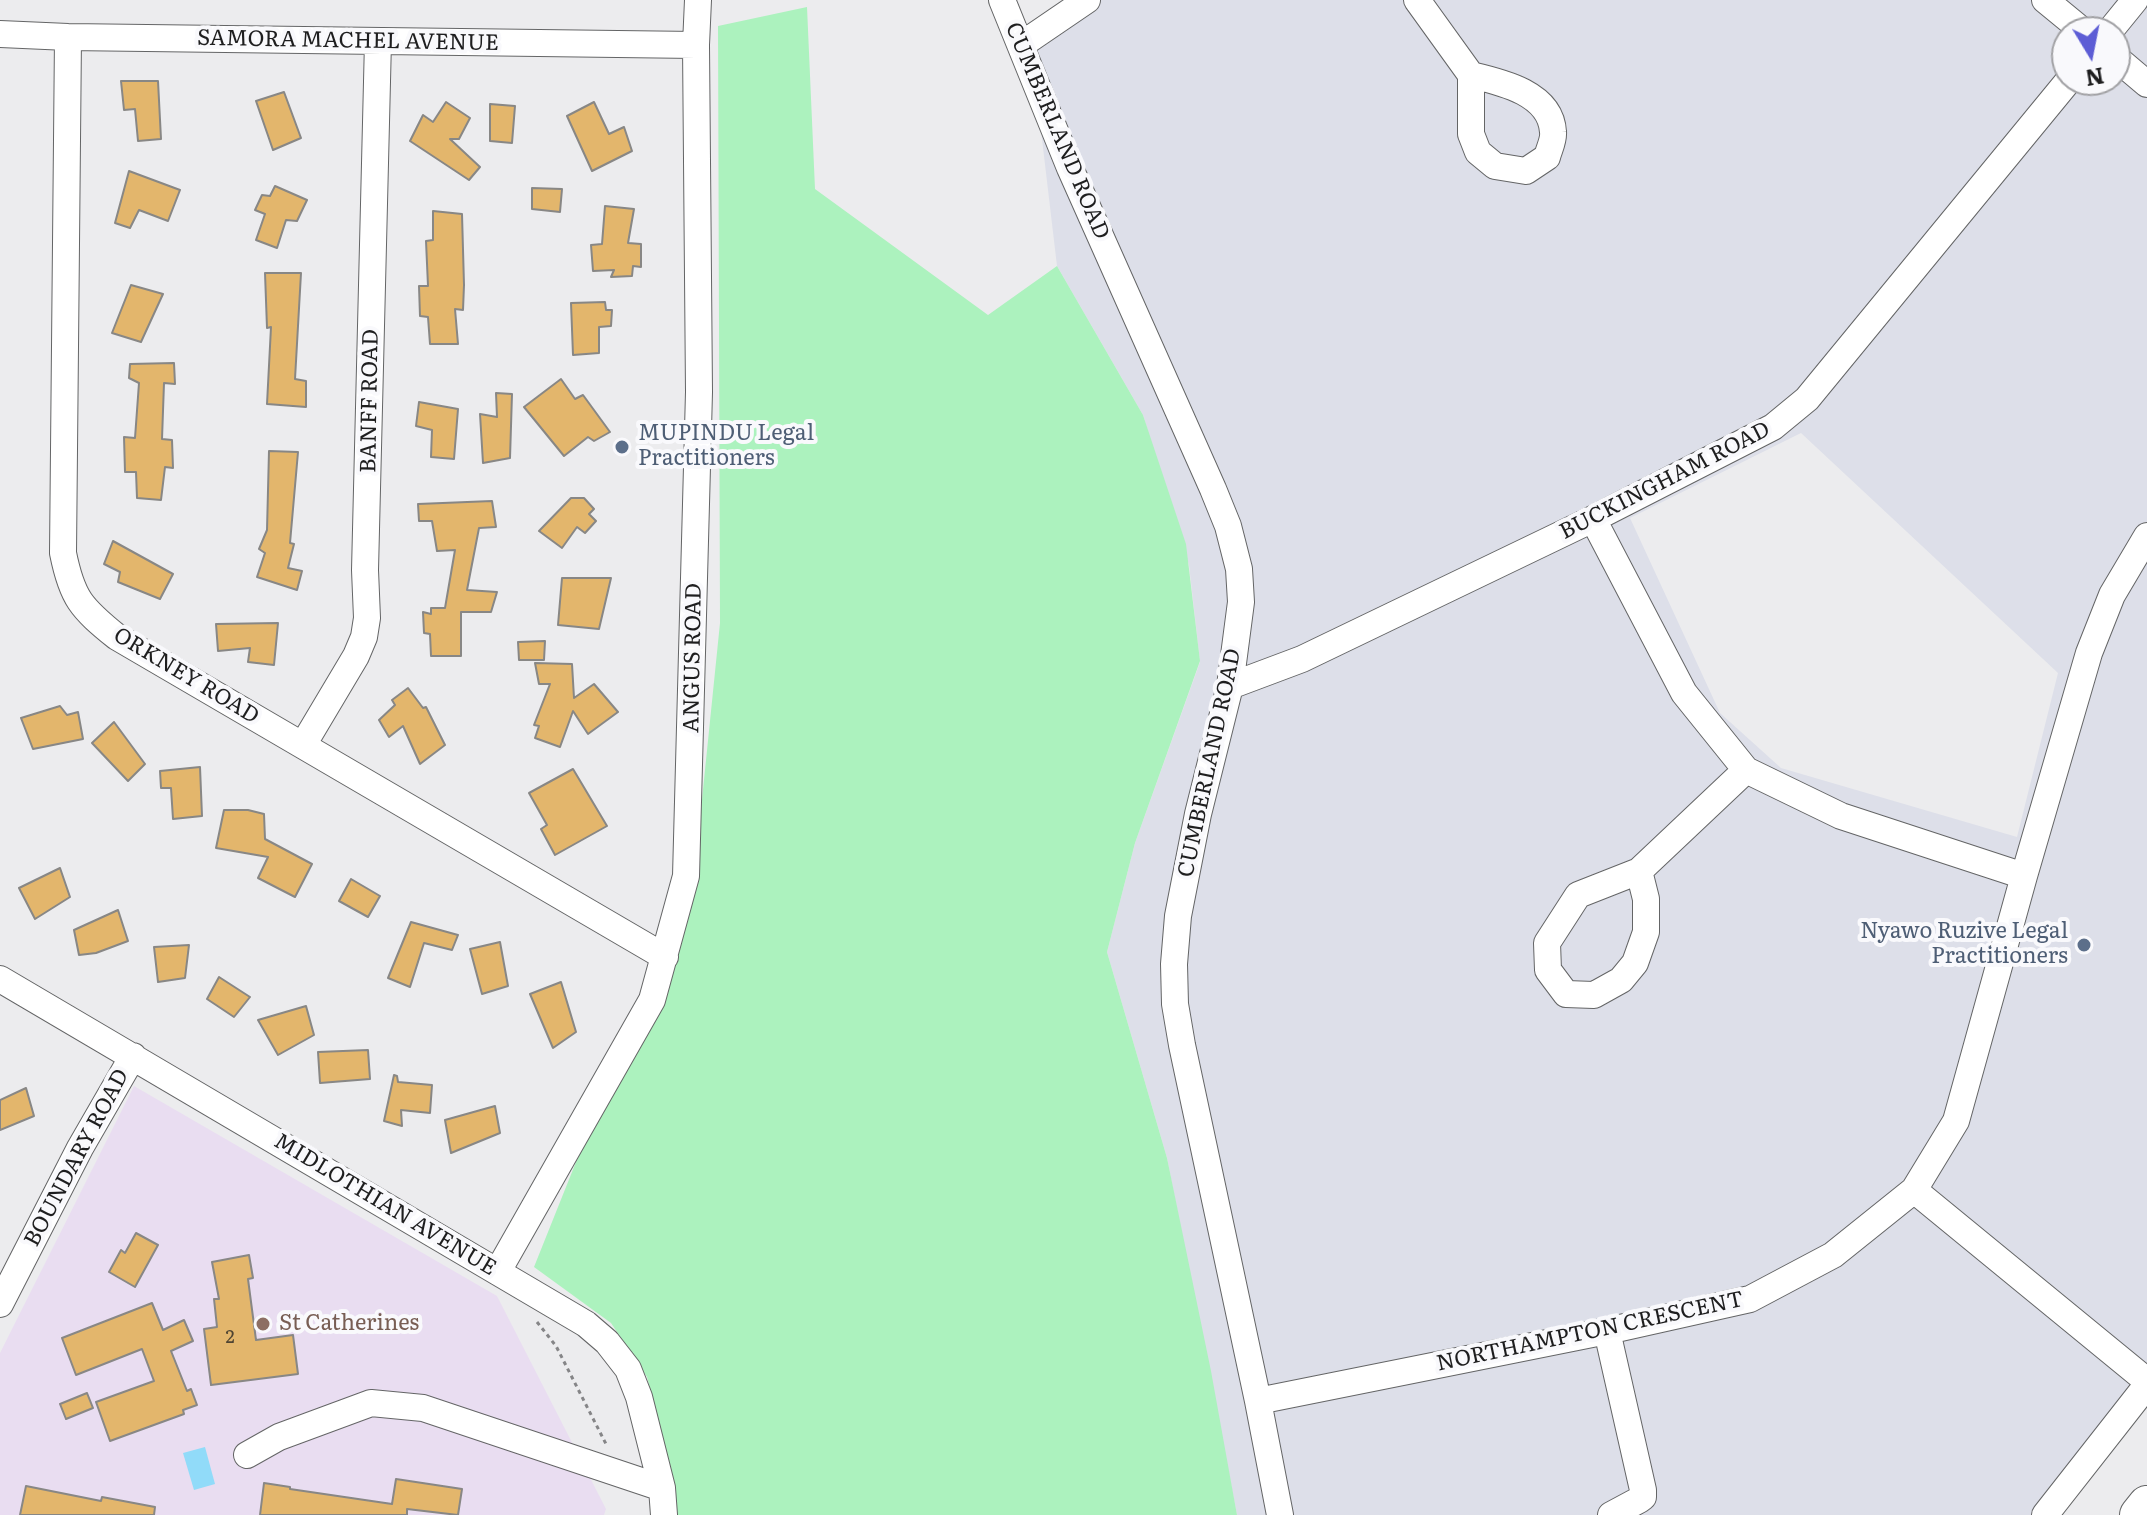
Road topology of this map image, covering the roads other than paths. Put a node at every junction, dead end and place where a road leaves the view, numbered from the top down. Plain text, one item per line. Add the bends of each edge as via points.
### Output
1 (698, 0) edge
2 (1002, 0) edge
3 (1087, 0) edge
4 (1417, 0) edge
5 (2045, 0) edge
6 (2135, 0) edge
7 (2064, 16) edge
8 (2122, 16) edge
9 (0, 34) edge
10 (68, 37) junction
11 (378, 41) junction
12 (696, 45) junction
13 (1021, 45) junction
14 (2131, 70) edge
15 (1471, 75) dead end
16 (2147, 84) edge
17 (2056, 96) edge
18 (1593, 519) junction
19 (2147, 536) edge
20 (1230, 686) junction
21 (303, 745) junction
22 (1746, 770) junction
23 (1639, 871) junction
24 (2024, 876) junction
25 (665, 957) junction
26 (0, 979) edge
27 (133, 1056) junction
28 (1914, 1190) junction
29 (498, 1271) junction
30 (0, 1304) edge
31 (1607, 1331) junction
32 (2147, 1383) edge
33 (1258, 1401) junction
34 (247, 1455) dead end
35 (662, 1488) junction
36 (2147, 1505) edge
37 (664, 1515) edge
38 (1280, 1515) edge
39 (1611, 1515) edge
40 (2045, 1515) edge
41 (2139, 1515) edge

1 - 12 street, ANGUS ROAD
2 - 13 street, CUMBERLAND ROAD
3 - 13 street
4 - 15 street
5 - 7 street
6 - 8 street
9 - 10 street, SAMORA MACHEL AVENUE
10 - 11 street, SAMORA MACHEL AVENUE
10 - 21 street, ORKNEY ROAD via 63,553 68,577 78,601 117,637
11 - 12 street, SAMORA MACHEL AVENUE
11 - 21 street, BANFF ROAD via 367,618 356,656
12 - 25 street, ANGUS ROAD via 699,392 686,876
13 - 20 street, CUMBERLAND ROAD via 1228,526 1241,602
14 - 16 street
17 - 18 street, BUCKINGHAM ROAD via 1807,399 1773,427
18 - 20 street, BUCKINGHAM ROAD via 1302,659
18 - 22 street via 1684,693
19 - 24 street, NORTHAMPTON CRESCENT via 2112,595 2089,653
20 - 33 street, CUMBERLAND ROAD via 1178,916 1175,1004
21 - 25 street, ORKNEY ROAD
22 - 23 street
22 - 24 street via 1841,816
23 - 23 street via 1646,932 1635,963 1621,980 1594,995 1566,994 1548,970 1547,943 1578,895
24 - 28 street, NORTHAMPTON CRESCENT via 1956,1121
25 - 29 street, ANGUS ROAD via 652,1000
26 - 27 street, MIDLOTHIAN AVENUE
27 - 29 street, MIDLOTHIAN AVENUE
27 - 30 street, BOUNDARY ROAD
28 - 31 street, NORTHAMPTON CRESCENT via 1833,1255 1750,1299
28 - 32 street
29 - 35 street, MIDLOTHIAN AVENUE via 586,1324 628,1369
31 - 33 street, NORTHAMPTON CRESCENT
31 - 39 street via 1643,1490 1643,1497
32 - 40 street
33 - 38 street, CUMBERLAND ROAD
34 - 35 street via 279,1437 371,1403 423,1408
35 - 37 street, MIDLOTHIAN AVENUE
36 - 41 highway

